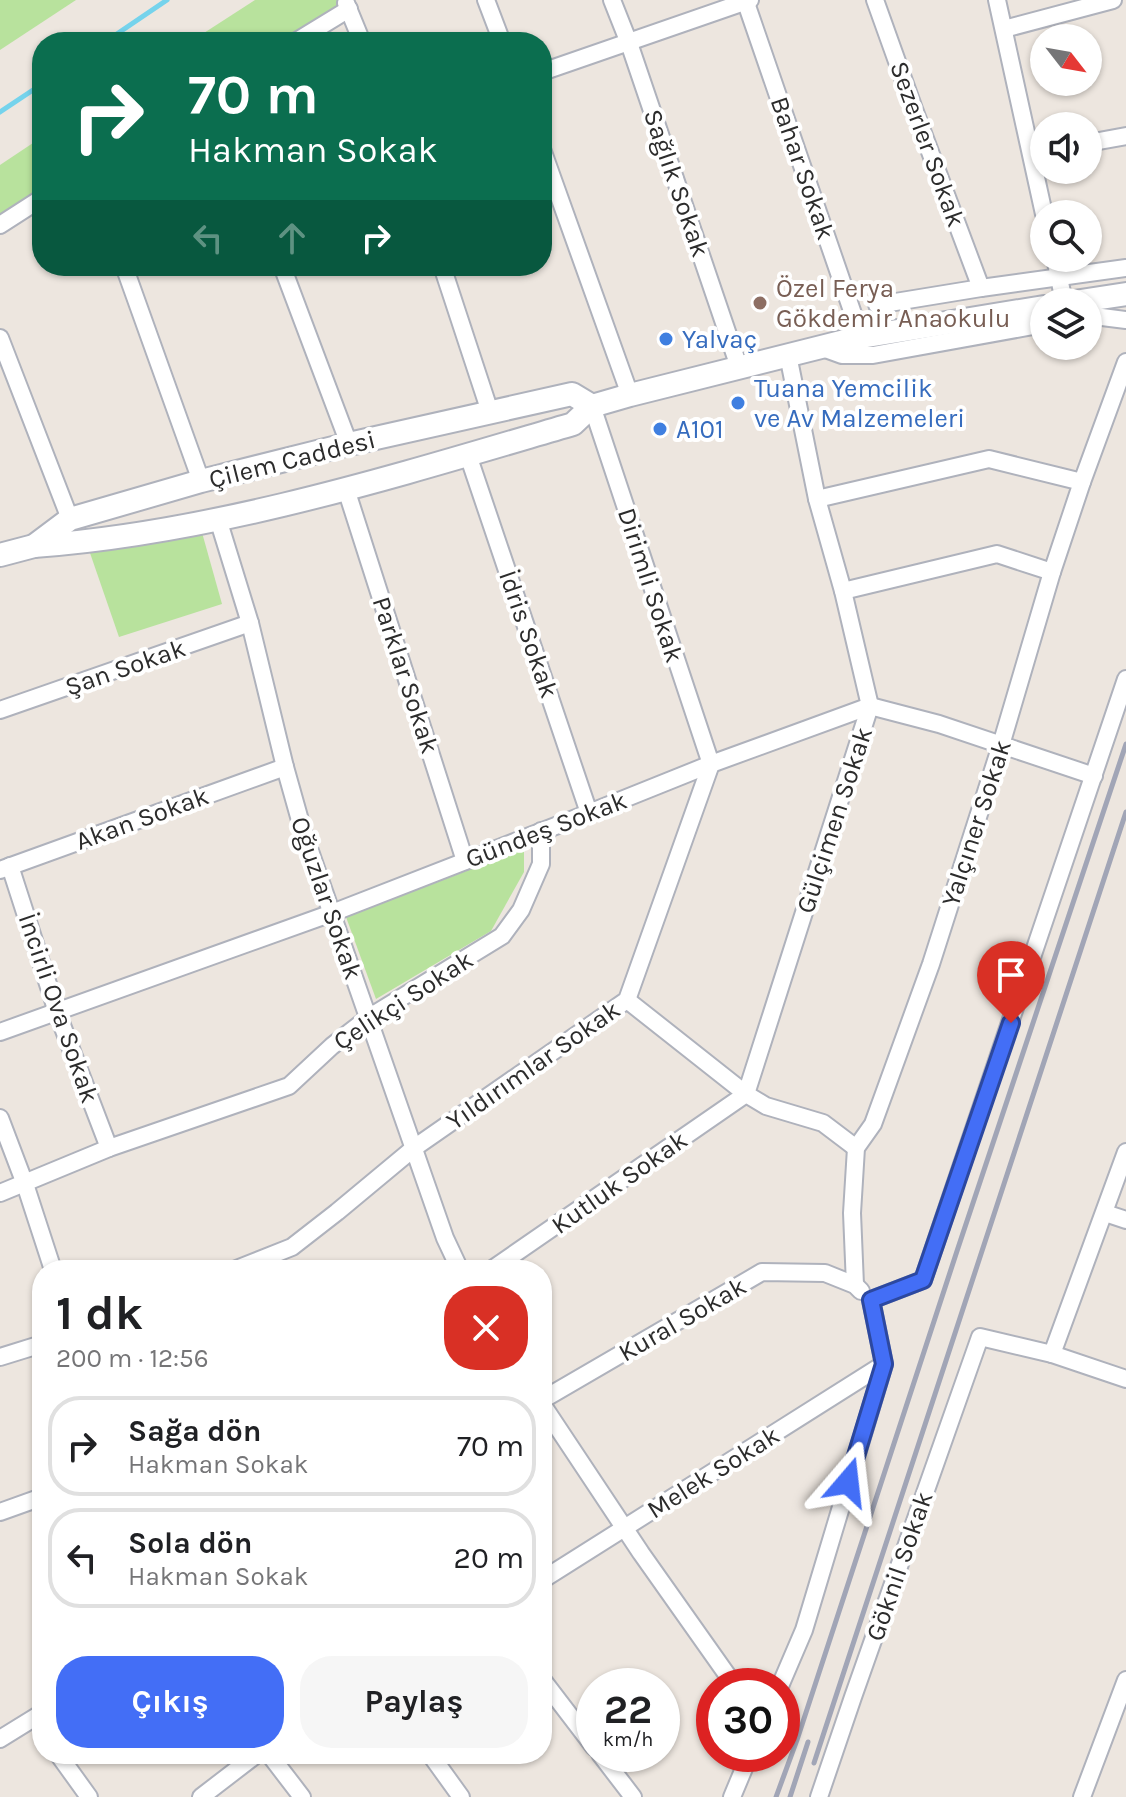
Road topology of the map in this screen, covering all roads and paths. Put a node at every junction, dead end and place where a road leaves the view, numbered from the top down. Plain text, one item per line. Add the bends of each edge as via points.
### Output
1 (486, 0) edge
2 (612, 0) edge
3 (875, 0) edge
4 (997, 0) edge
5 (1113, 0) edge
6 (747, 1) edge
7 (347, 5) edge
8 (1004, 29) junction
9 (309, 32) edge
10 (358, 32) edge
11 (498, 32) edge
12 (629, 43) junction
13 (552, 69) edge
14 (1030, 123) edge
15 (1126, 136) edge
16 (1102, 140) edge
17 (552, 177) edge
18 (32, 204) edge
19 (0, 225) edge
20 (1126, 268) edge
21 (1059, 272) edge
22 (128, 276) edge
23 (286, 276) edge
24 (445, 276) edge
25 (1060, 277) junction
26 (981, 288) junction
27 (1062, 288) edge
28 (1126, 294) edge
29 (1102, 298) edge
30 (877, 305) dead end
31 (1030, 309) edge
32 (1102, 318) edge
33 (1126, 320) edge
34 (1030, 327) edge
35 (866, 336) junction
36 (0, 338) edge
37 (820, 347) junction
38 (788, 355) junction
39 (1126, 362) edge
40 (739, 367) junction
41 (630, 395) junction
42 (592, 406) junction
43 (490, 412) junction
44 (349, 444) junction
45 (468, 455) junction
46 (201, 481) junction
47 (1082, 482) junction
48 (346, 489) junction
49 (817, 499) junction
50 (70, 519) junction
51 (218, 519) junction
52 (34, 546) junction
53 (0, 555) edge
54 (1052, 572) junction
55 (843, 591) junction
56 (250, 623) junction
57 (1126, 679) edge
58 (870, 706) junction
59 (0, 710) edge
60 (1001, 745) junction
61 (711, 764) junction
62 (285, 767) junction
63 (1094, 776) junction
64 (589, 813) junction
65 (541, 831) junction
66 (465, 861) junction
67 (5, 868) edge
68 (332, 913) junction
69 (627, 1000) junction
70 (57, 1012) junction
71 (368, 1018) junction
72 (0, 1032) edge
73 (746, 1094) junction
74 (0, 1118) edge
75 (109, 1148) junction
76 (414, 1148) junction
77 (856, 1148) junction
78 (1126, 1152) edge
79 (25, 1184) junction
80 (0, 1193) edge
81 (1105, 1213) junction
82 (1126, 1220) edge
83 (50, 1260) edge
84 (259, 1260) edge
85 (455, 1260) edge
86 (505, 1260) edge
87 (855, 1285) junction
88 (871, 1300) junction
89 (32, 1347) edge
90 (1052, 1354) junction
91 (0, 1357) edge
92 (884, 1364) junction
93 (1126, 1379) edge
94 (552, 1396) edge
95 (552, 1417) edge
96 (32, 1501) edge
97 (0, 1512) edge
98 (624, 1528) junction
99 (552, 1574) edge
100 (722, 1668) edge
101 (788, 1668) edge
102 (1126, 1680) edge
103 (552, 1692) edge
104 (576, 1723) edge
105 (32, 1724) edge
106 (0, 1739) edge
107 (65, 1764) edge
108 (244, 1764) edge
109 (277, 1764) edge
110 (436, 1764) edge
111 (614, 1772) edge
112 (742, 1772) edge
113 (457, 1796) edge
114 (89, 1797) edge
115 (201, 1797) edge
116 (302, 1797) edge
117 (633, 1797) edge
118 (732, 1797) edge
119 (819, 1797) edge
120 (1082, 1797) edge

1 - 11 street
2 - 12 street, Sağlık Sokak
3 - 26 street, Sezerler Sokak
4 - 8 street
5 - 8 street
6 - 12 street
6 - 35 street, Bahar Sokak
7 - 9 street
7 - 10 street
8 - 14 street
12 - 13 street
12 - 40 street, Sağlık Sokak
15 - 16 street
17 - 41 street
18 - 19 street
20 - 25 street
21 - 25 street
22 - 46 street
23 - 44 street
24 - 43 street
25 - 26 street
25 - 27 street
26 - 30 street
28 - 29 main road
31 - 35 main road
32 - 33 street
34 - 37 street via 873,355 842,355
35 - 37 main road
36 - 50 street
37 - 38 main road
38 - 40 main road
38 - 49 street, Gülçimen Sokak
39 - 47 street, Yalçıner Sokak
40 - 41 main road
41 - 42 main road
42 - 43 main road, Çilem Caddesi via 572,394
42 - 45 main road via 573,424
42 - 61 street, Dirimli Sokak
43 - 44 main road, Çilem Caddesi
44 - 46 main road, Çilem Caddesi
45 - 48 main road
45 - 64 street, İdris Sokak
46 - 50 main road, Çilem Caddesi
47 - 49 street via 989,459
47 - 54 street, Yalçıner Sokak
48 - 51 main road
48 - 66 street, Parklar Sokak
49 - 55 street, Gülçimen Sokak
50 - 52 main road, Çilem Caddesi
51 - 52 main road
51 - 56 street, Oğuzlar Sokak
52 - 53 main road, Çilem Caddesi
54 - 55 street via 997,554
54 - 60 street, Yalçıner Sokak
55 - 58 street, Gülçimen Sokak
56 - 59 street, Şan Sokak
56 - 62 street, Oğuzlar Sokak
57 - 63 street
58 - 60 street
58 - 61 street, Gündeş Sokak
58 - 73 street, Gülçimen Sokak
60 - 63 street
60 - 77 street, Yalçıner Sokak via 931,964 873,1124
61 - 64 street, Gündeş Sokak
61 - 69 street, Yıldırımlar Sokak
62 - 67 street, Akan Sokak
62 - 68 street, Oğuzlar Sokak
63 - 88 street via 923,1280
64 - 65 street, Gündeş Sokak
65 - 66 street, Gündeş Sokak
65 - 71 street, Çelikçi Sokak via 541,864 521,910 502,936
66 - 68 street, Gündeş Sokak
67 - 70 street, İncirli Ova Sokak
68 - 70 street, Gündeş Sokak
68 - 71 street, Oğuzlar Sokak
69 - 73 street
69 - 76 street, Yıldırımlar Sokak
70 - 72 street, Gündeş Sokak
70 - 75 street, İncirli Ova Sokak
71 - 75 street, Çelikçi Sokak via 289,1086
71 - 76 street, Oğuzlar Sokak
73 - 77 street via 766,1106 823,1123
73 - 86 street, Kutluk Sokak
74 - 79 street
75 - 79 street, Çelikçi Sokak
76 - 84 street, Yıldırımlar Sokak via 292,1247
76 - 85 street, Oğuzlar Sokak
77 - 87 street, Yalçıner Sokak
78 - 81 street
79 - 80 street, Çelikçi Sokak
79 - 83 street
81 - 82 street
81 - 90 street
87 - 88 street, Kural Sokak
87 - 94 street, Kural Sokak via 825,1273 762,1272
88 - 92 street
89 - 91 street
90 - 93 street
90 - 119 street, Göknil Sokak via 980,1337
92 - 98 street, Melek Sokak
92 - 101 street via 804,1630
95 - 98 street
96 - 97 street
98 - 99 street, Melek Sokak
98 - 100 street
102 - 120 street
103 - 104 street
105 - 106 street
107 - 114 street
108 - 115 street
109 - 116 street
110 - 113 street
111 - 117 street
112 - 118 street

